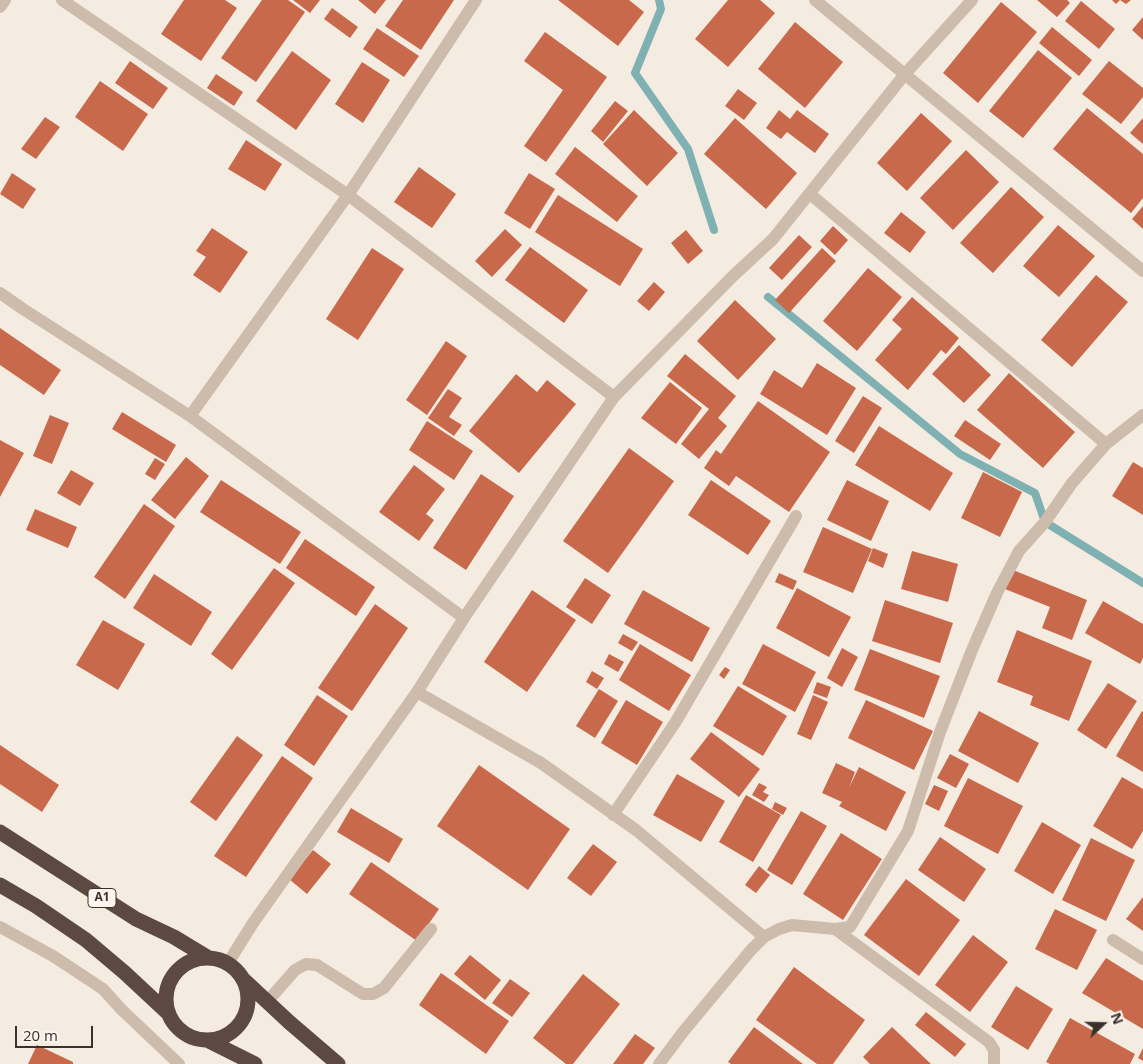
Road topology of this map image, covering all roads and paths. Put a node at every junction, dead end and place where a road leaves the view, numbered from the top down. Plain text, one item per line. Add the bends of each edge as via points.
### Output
1 (5, 0) edge
2 (62, 0) edge
3 (476, 0) edge
4 (815, 0) edge
5 (972, 0) edge
6 (0, 7) edge
7 (905, 74) junction
8 (810, 194) junction
9 (348, 196) junction
10 (1143, 271) edge
11 (0, 293) edge
12 (614, 397) junction
13 (1143, 415) edge
14 (190, 416) junction
15 (1106, 444) junction
16 (796, 516) dead end
17 (464, 618) junction
18 (417, 692) junction
19 (614, 814) junction
20 (0, 832) edge
21 (0, 885) edge
22 (0, 927) edge
23 (431, 929) dead end
24 (835, 929) junction
25 (764, 937) junction
26 (1112, 940) dead end
27 (207, 958) junction
28 (1143, 959) edge
29 (228, 963) junction
30 (243, 979) junction
31 (267, 1002) junction
32 (168, 1014) junction
33 (207, 1040) junction
34 (179, 1064) edge
35 (255, 1064) edge
36 (338, 1064) edge
37 (659, 1064) edge
38 (994, 1064) edge

1 - 6 street
2 - 9 street
3 - 9 street
4 - 7 street
5 - 7 street
7 - 8 street
7 - 10 street
8 - 12 street via 773,239 718,290
8 - 15 street
9 - 12 street
9 - 14 street
11 - 14 street
12 - 17 street
13 - 15 street
14 - 17 street
15 - 24 street via 1019,552 997,592 969,659 940,732 908,831 850,927
16 - 19 street via 675,722
17 - 18 street
18 - 19 street via 541,763
18 - 29 street
19 - 25 street
20 - 27 highway, A1 via 136,919 174,937
21 - 32 highway via 86,940
22 - 34 street via 103,989
23 - 31 street via 384,988 373,994 363,994 317,965 306,964 295,970
24 - 25 street via 792,925
24 - 38 street via 989,1042 994,1050
25 - 37 street
26 - 28 street
27 - 29 highway
27 - 32 highway via 194,960 173,975 167,988
29 - 30 highway
30 - 31 highway
30 - 33 highway via 248,1002 239,1025 230,1033
31 - 36 highway
32 - 33 highway via 184,1033
33 - 35 highway

